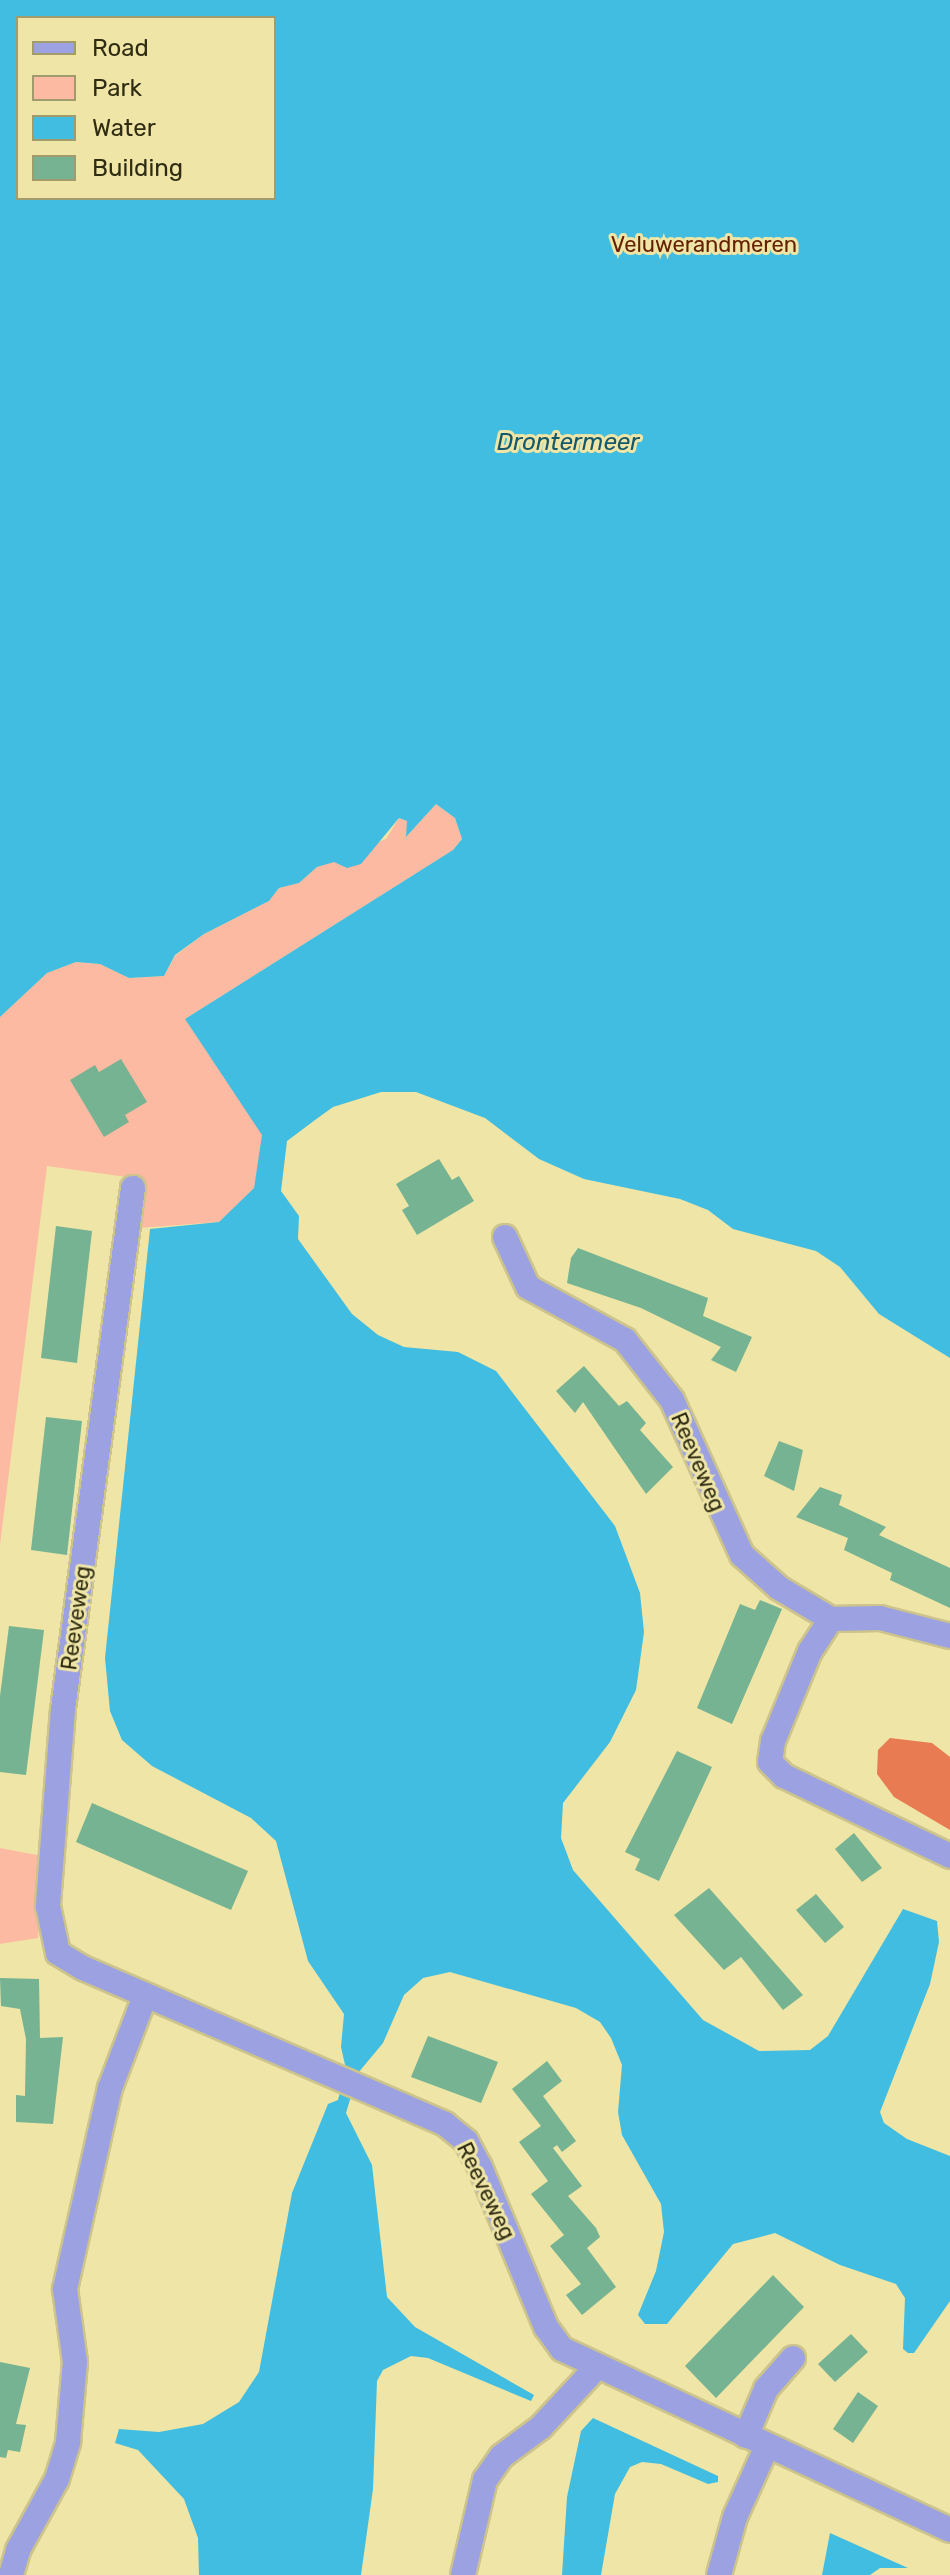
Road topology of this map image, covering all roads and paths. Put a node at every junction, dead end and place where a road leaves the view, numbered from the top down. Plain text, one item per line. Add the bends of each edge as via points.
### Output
1 (133, 1188) dead end
2 (505, 1237) dead end
3 (831, 1619) junction
4 (950, 1636) edge
5 (950, 1856) edge
6 (145, 1996) junction
7 (793, 2358) dead end
8 (596, 2368) junction
9 (756, 2441) junction
10 (948, 2523) edge
11 (11, 2575) edge
12 (463, 2575) edge
13 (719, 2575) edge

1 - 6 lane, Reeveweg via 63,1709 48,1906 58,1953
2 - 3 lane, Reeveweg via 528,1287 625,1340 672,1400 742,1555 779,1588
3 - 4 lane via 880,1618
3 - 5 lane via 810,1651 773,1741 770,1762 784,1776
6 - 8 lane, Reeveweg via 445,2124 466,2141 495,2198 546,2327 562,2349
6 - 11 lane via 110,2088 65,2289 75,2362 68,2442 57,2479 18,2550
7 - 9 lane via 766,2389
8 - 9 lane, Reeveweg
8 - 12 lane via 541,2427 502,2456 485,2480
9 - 10 lane, Reeveweg
9 - 13 lane

